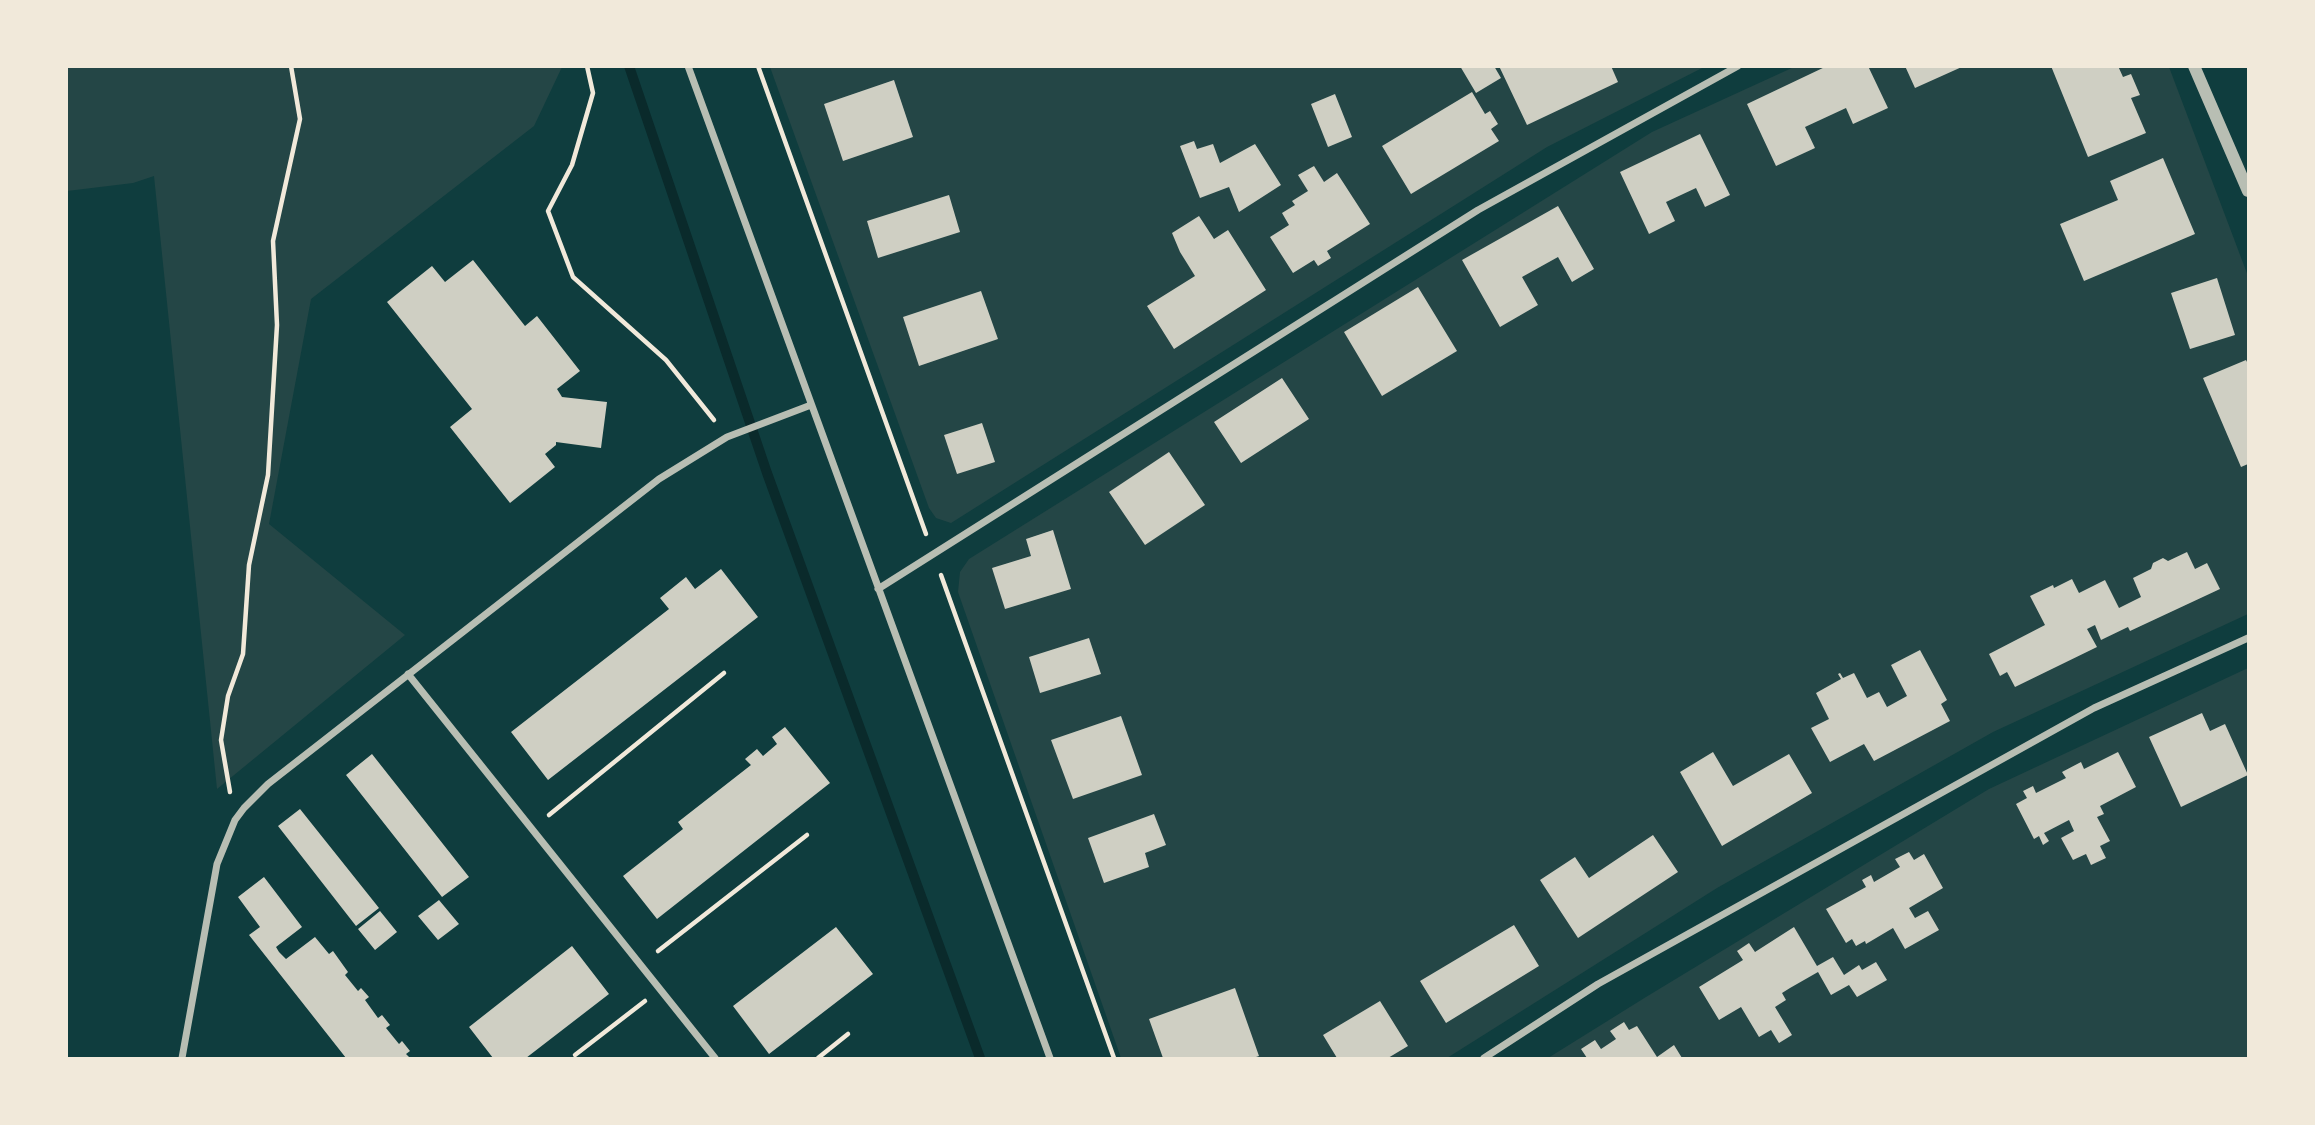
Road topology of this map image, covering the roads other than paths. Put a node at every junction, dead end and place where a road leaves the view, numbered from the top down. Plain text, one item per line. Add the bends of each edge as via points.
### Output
1 (688, 66) edge
2 (1738, 66) edge
3 (2194, 66) edge
4 (2249, 191) edge
5 (811, 405) junction
6 (878, 589) junction
7 (2249, 638) edge
8 (408, 674) junction
9 (181, 1059) edge
10 (715, 1059) edge
11 (1050, 1059) edge
12 (1484, 1059) edge

1 - 5 street
2 - 6 street via 1478,210
3 - 4 street
5 - 6 street
5 - 8 street via 727,437 659,479
6 - 11 street
7 - 12 street via 2094,708 1598,984
8 - 9 street via 268,784 235,820 217,864
8 - 10 street

